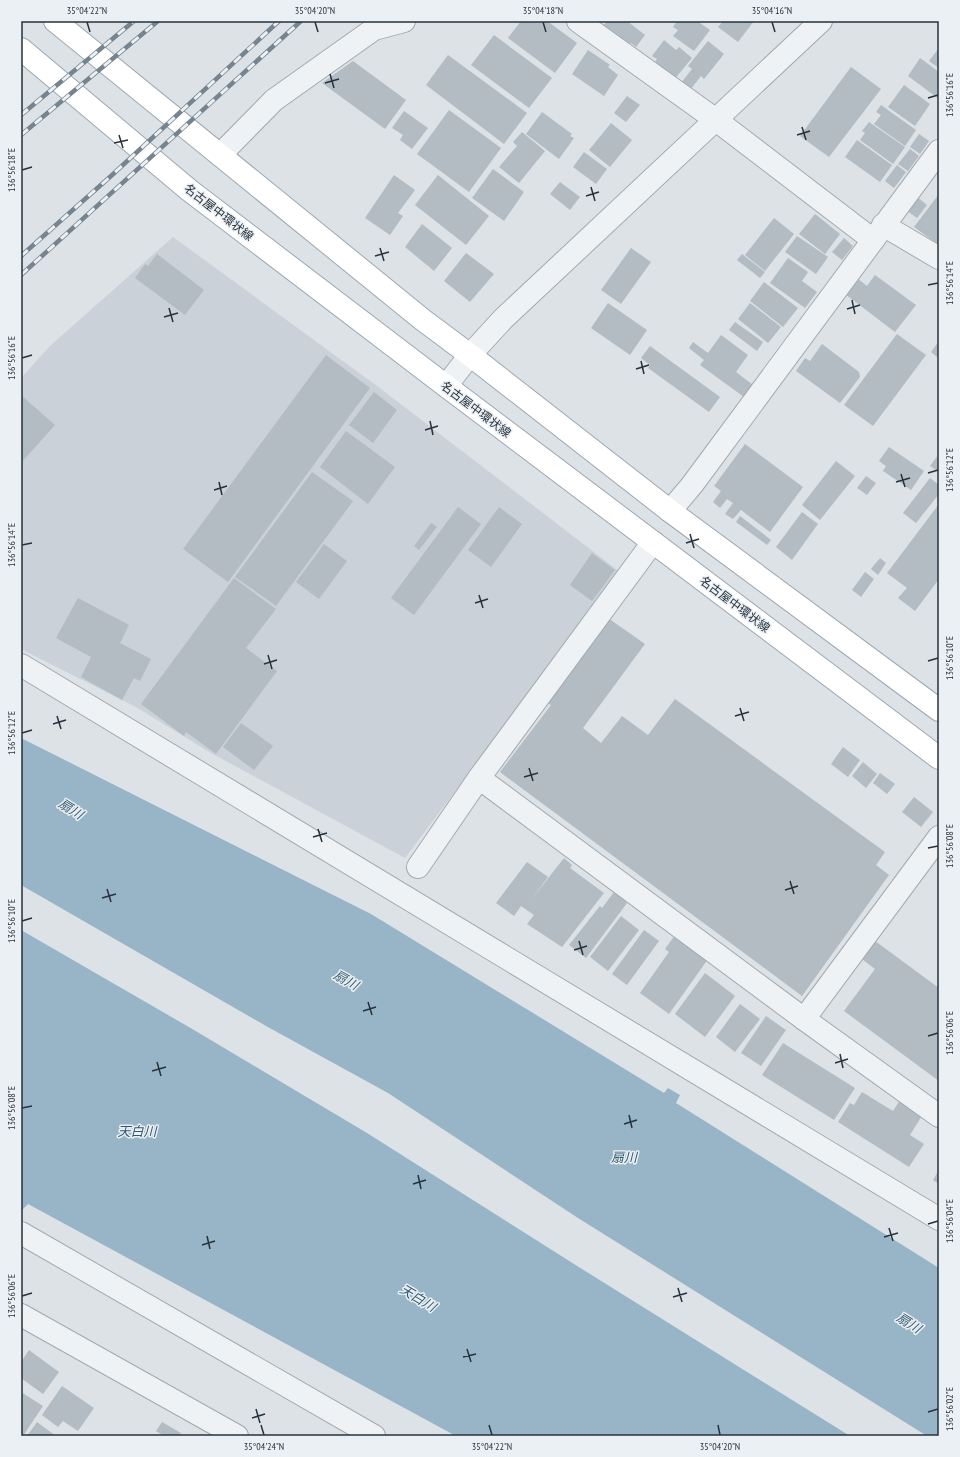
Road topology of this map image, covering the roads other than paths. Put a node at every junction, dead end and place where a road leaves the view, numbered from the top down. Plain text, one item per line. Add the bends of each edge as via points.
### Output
1 (55, 21) edge
2 (404, 21) edge
3 (578, 21) edge
4 (821, 21) edge
5 (21, 49) edge
6 (716, 120) junction
7 (939, 151) edge
8 (220, 155) junction
9 (878, 233) junction
10 (939, 258) edge
11 (470, 355) junction
12 (446, 386) junction
13 (670, 511) junction
14 (653, 542) junction
15 (21, 665) edge
16 (939, 710) edge
17 (939, 758) edge
18 (479, 778) junction
19 (939, 837) edge
20 (418, 867) dead end
21 (804, 1019) junction
22 (939, 1116) edge
23 (939, 1219) edge
24 (21, 1233) edge
25 (21, 1315) edge
26 (237, 1436) edge
27 (374, 1436) edge

1 - 8 main road
2 - 8 street via 374,30 274,100
3 - 6 street
4 - 6 street
5 - 12 main road, 名古屋中環状線 via 189,190
6 - 9 street
6 - 11 street via 503,319
7 - 9 street
8 - 11 main road via 423,320
9 - 10 street
9 - 13 street via 692,485
11 - 12 street
11 - 13 main road
12 - 14 main road, 名古屋中環状線
13 - 16 main road
14 - 17 main road, 名古屋中環状線
14 - 18 street
15 - 23 street
18 - 20 street
18 - 21 street
19 - 21 street
21 - 22 street
24 - 27 street
25 - 26 street

